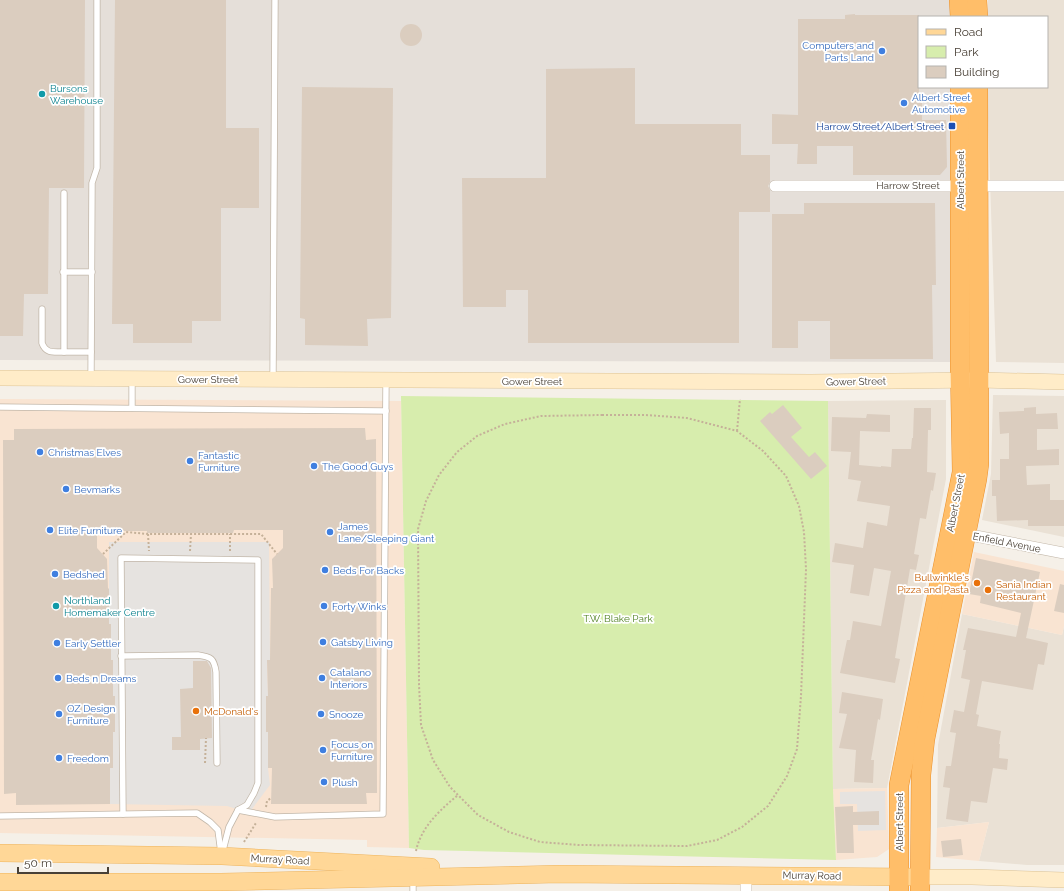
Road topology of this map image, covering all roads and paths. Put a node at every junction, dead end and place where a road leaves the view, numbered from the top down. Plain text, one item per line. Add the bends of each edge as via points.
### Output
1 (97, 0) edge
2 (275, 0) edge
3 (960, 0) edge
4 (978, 0) edge
5 (960, 16) edge
6 (978, 16) edge
7 (969, 89) edge
8 (968, 185) junction
9 (775, 186) dead end
10 (1064, 186) edge
11 (64, 193) dead end
12 (63, 272) junction
13 (92, 272) junction
14 (42, 309) dead end
15 (64, 352) junction
16 (91, 352) junction
17 (0, 378) edge
18 (91, 379) junction
19 (132, 379) junction
20 (273, 379) junction
21 (386, 380) junction
22 (960, 380) junction
23 (979, 380) junction
24 (1064, 382) edge
25 (740, 399) dead end
26 (0, 407) edge
27 (132, 408) junction
28 (386, 411) junction
29 (737, 431) junction
30 (958, 532) junction
31 (148, 534) junction
32 (191, 534) junction
33 (230, 534) junction
34 (1064, 552) edge
35 (103, 554) dead end
36 (277, 554) dead end
37 (150, 559) junction
38 (190, 559) junction
39 (230, 560) junction
40 (121, 656) junction
41 (917, 737) junction
42 (206, 738) dead end
43 (205, 763) dead end
44 (217, 763) dead end
45 (458, 795) junction
46 (238, 810) junction
47 (123, 814) junction
48 (0, 816) edge
49 (416, 851) dead end
50 (0, 853) edge
51 (222, 856) junction
52 (559, 874) junction
53 (1064, 880) edge
54 (0, 883) edge
55 (746, 883) edge
56 (413, 884) edge
57 (898, 884) edge
58 (920, 884) edge
59 (221, 885) junction

1 - 13 lane via 97,168 92,183
2 - 20 lane
3 - 5 highway
4 - 6 highway
7 - 8 highway, Albert Street
8 - 9 street, Harrow Street
8 - 10 street, Harrow Street
8 - 22 highway, Albert Street
8 - 23 highway, Albert Street
11 - 12 lane
12 - 13 lane
12 - 15 lane
13 - 16 lane
14 - 15 lane via 44,347 50,352
15 - 16 lane
16 - 18 lane
17 - 18 street, Gower Street
18 - 19 street, Gower Street
19 - 20 street, Gower Street
19 - 27 lane
20 - 21 street, Gower Street
21 - 22 street, Gower Street
21 - 28 lane
22 - 23 street, Gower Street
22 - 30 highway, Albert Street via 962,472
23 - 24 street, Gower Street
23 - 30 highway, Albert Street via 979,464
25 - 29 path
26 - 27 lane
27 - 28 lane
28 - 46 lane via 383,814 275,817
29 - 45 path via 687,418 646,415 541,416 505,424 477,436 457,452 439,475 426,501 418,529 421,724 433,760
29 - 45 path via 763,451 786,476 799,506 804,532 806,569 797,749 787,776 768,806 742,827 717,840 687,846 579,845 540,842 509,832 478,815
30 - 34 street, Enfield Avenue
30 - 41 highway, Albert Street
31 - 32 path
31 - 35 path via 126,532
31 - 37 path
32 - 33 path
32 - 38 path
33 - 36 path via 261,534
33 - 39 path
37 - 38 lane
37 - 40 lane via 120,558
38 - 39 lane
39 - 46 lane via 258,560 258,783 247,805
40 - 44 lane via 198,655 212,659 216,672
40 - 47 lane
41 - 57 highway, Albert Street via 899,786
41 - 58 highway, Albert Street via 920,775
42 - 43 path
45 - 49 path via 426,825
46 - 51 lane via 229,827
47 - 48 lane
47 - 51 lane via 197,813 218,830
50 - 51 main road, Murray Road
51 - 52 main road, Murray Road
51 - 59 main road
52 - 55 main road, Murray Road
52 - 56 main road, Murray Road
53 - 58 street, Murray Road via 972,877
54 - 59 main road, Murray Road
55 - 57 main road, Murray Road
56 - 59 main road, Murray Road
57 - 58 main road, Murray Road

